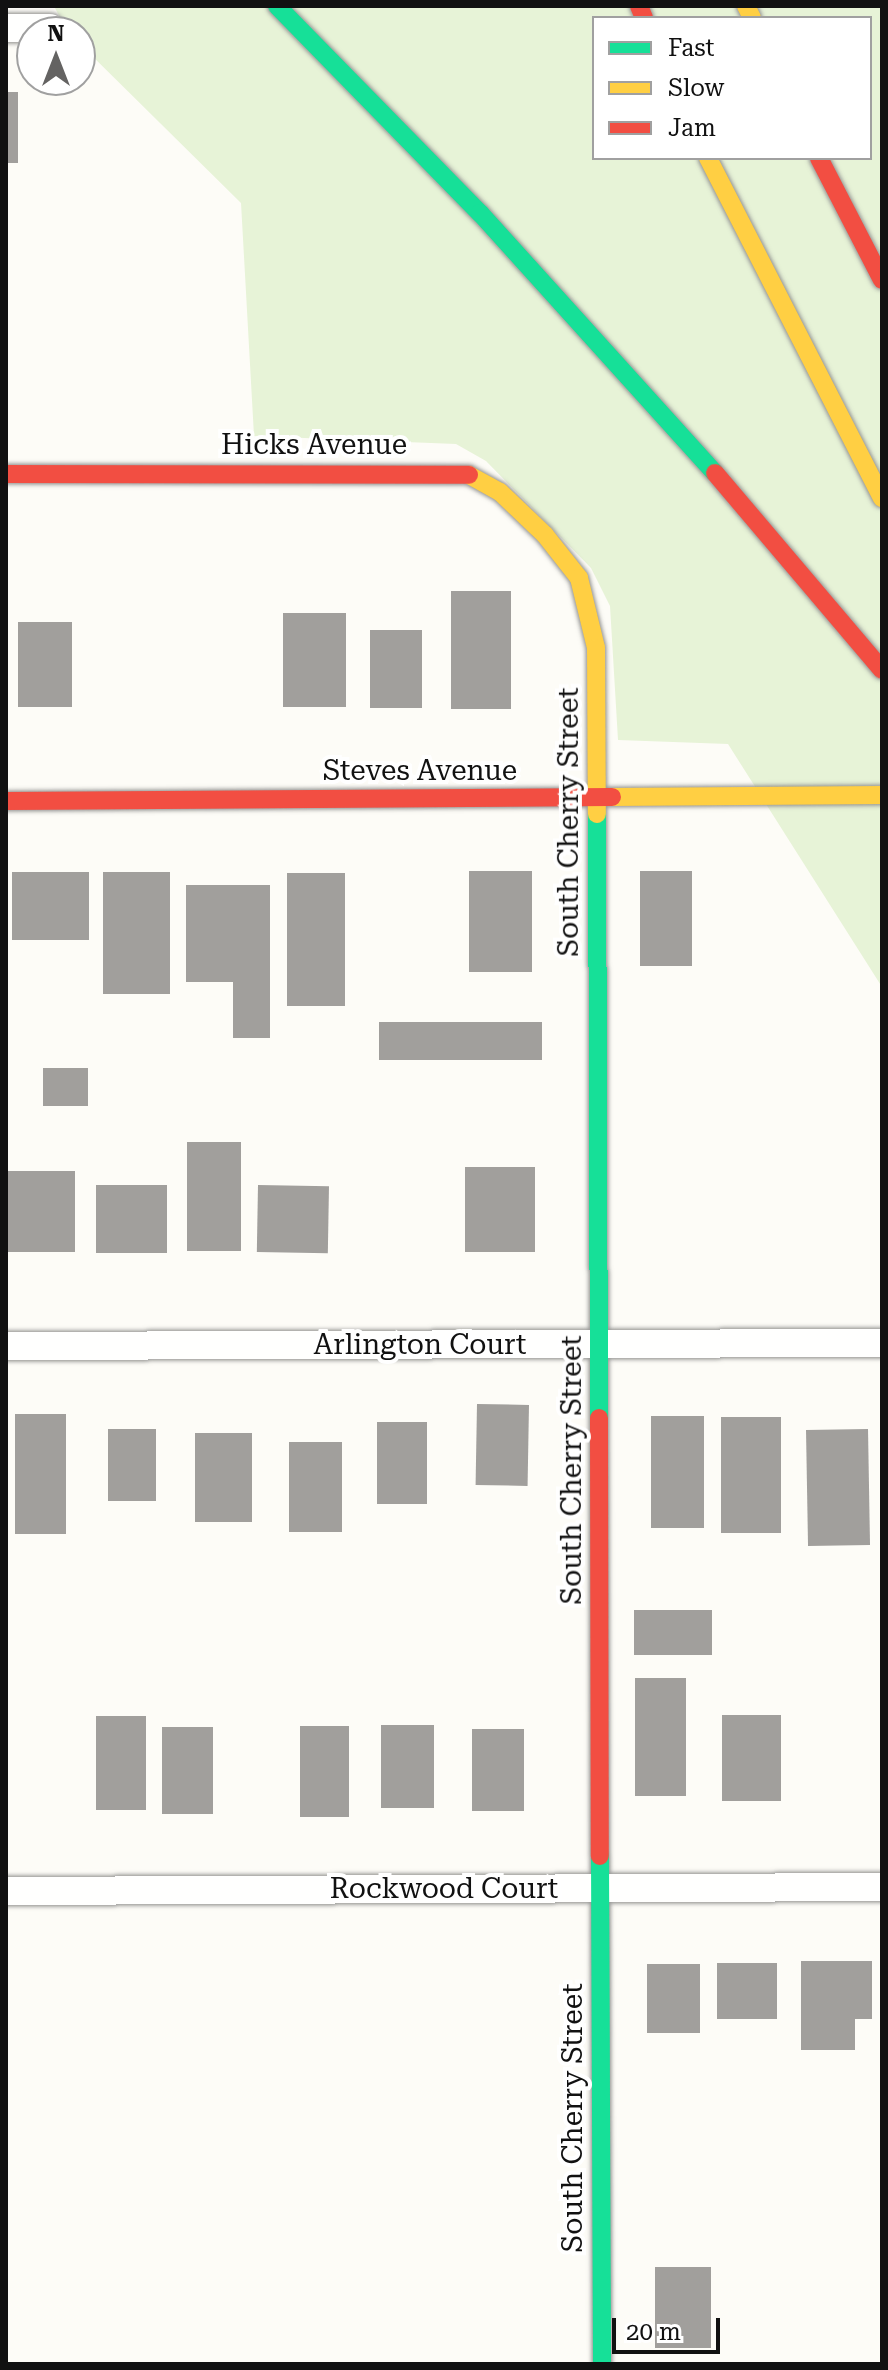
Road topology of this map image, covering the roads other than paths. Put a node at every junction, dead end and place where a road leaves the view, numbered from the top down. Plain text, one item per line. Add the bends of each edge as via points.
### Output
1 (277, 6) edge
2 (709, 160) edge
3 (820, 160) edge
4 (882, 280) edge
5 (6, 474) edge
6 (882, 498) edge
7 (579, 578) joint
8 (882, 670) edge
9 (882, 795) edge
10 (597, 798) junction
11 (6, 801) edge
12 (882, 1343) edge
13 (599, 1345) junction
14 (6, 1346) edge
15 (882, 1887) edge
16 (600, 1888) junction
17 (6, 1891) edge
18 (602, 2364) edge

1 - 8 main road via 480,213 759,521
2 - 6 main road
3 - 4 main road
5 - 7 main road, Hicks Avenue via 470,475 500,492 545,535
7 - 10 main road, South Cherry Street via 596,648
9 - 10 main road, Steves Avenue
10 - 11 main road, Steves Avenue
10 - 13 main road, South Cherry Street
12 - 13 street, Arlington Court
13 - 14 street, Arlington Court
13 - 16 main road, South Cherry Street
15 - 16 street, Rockwood Court
16 - 17 street, Rockwood Court
16 - 18 main road, South Cherry Street

